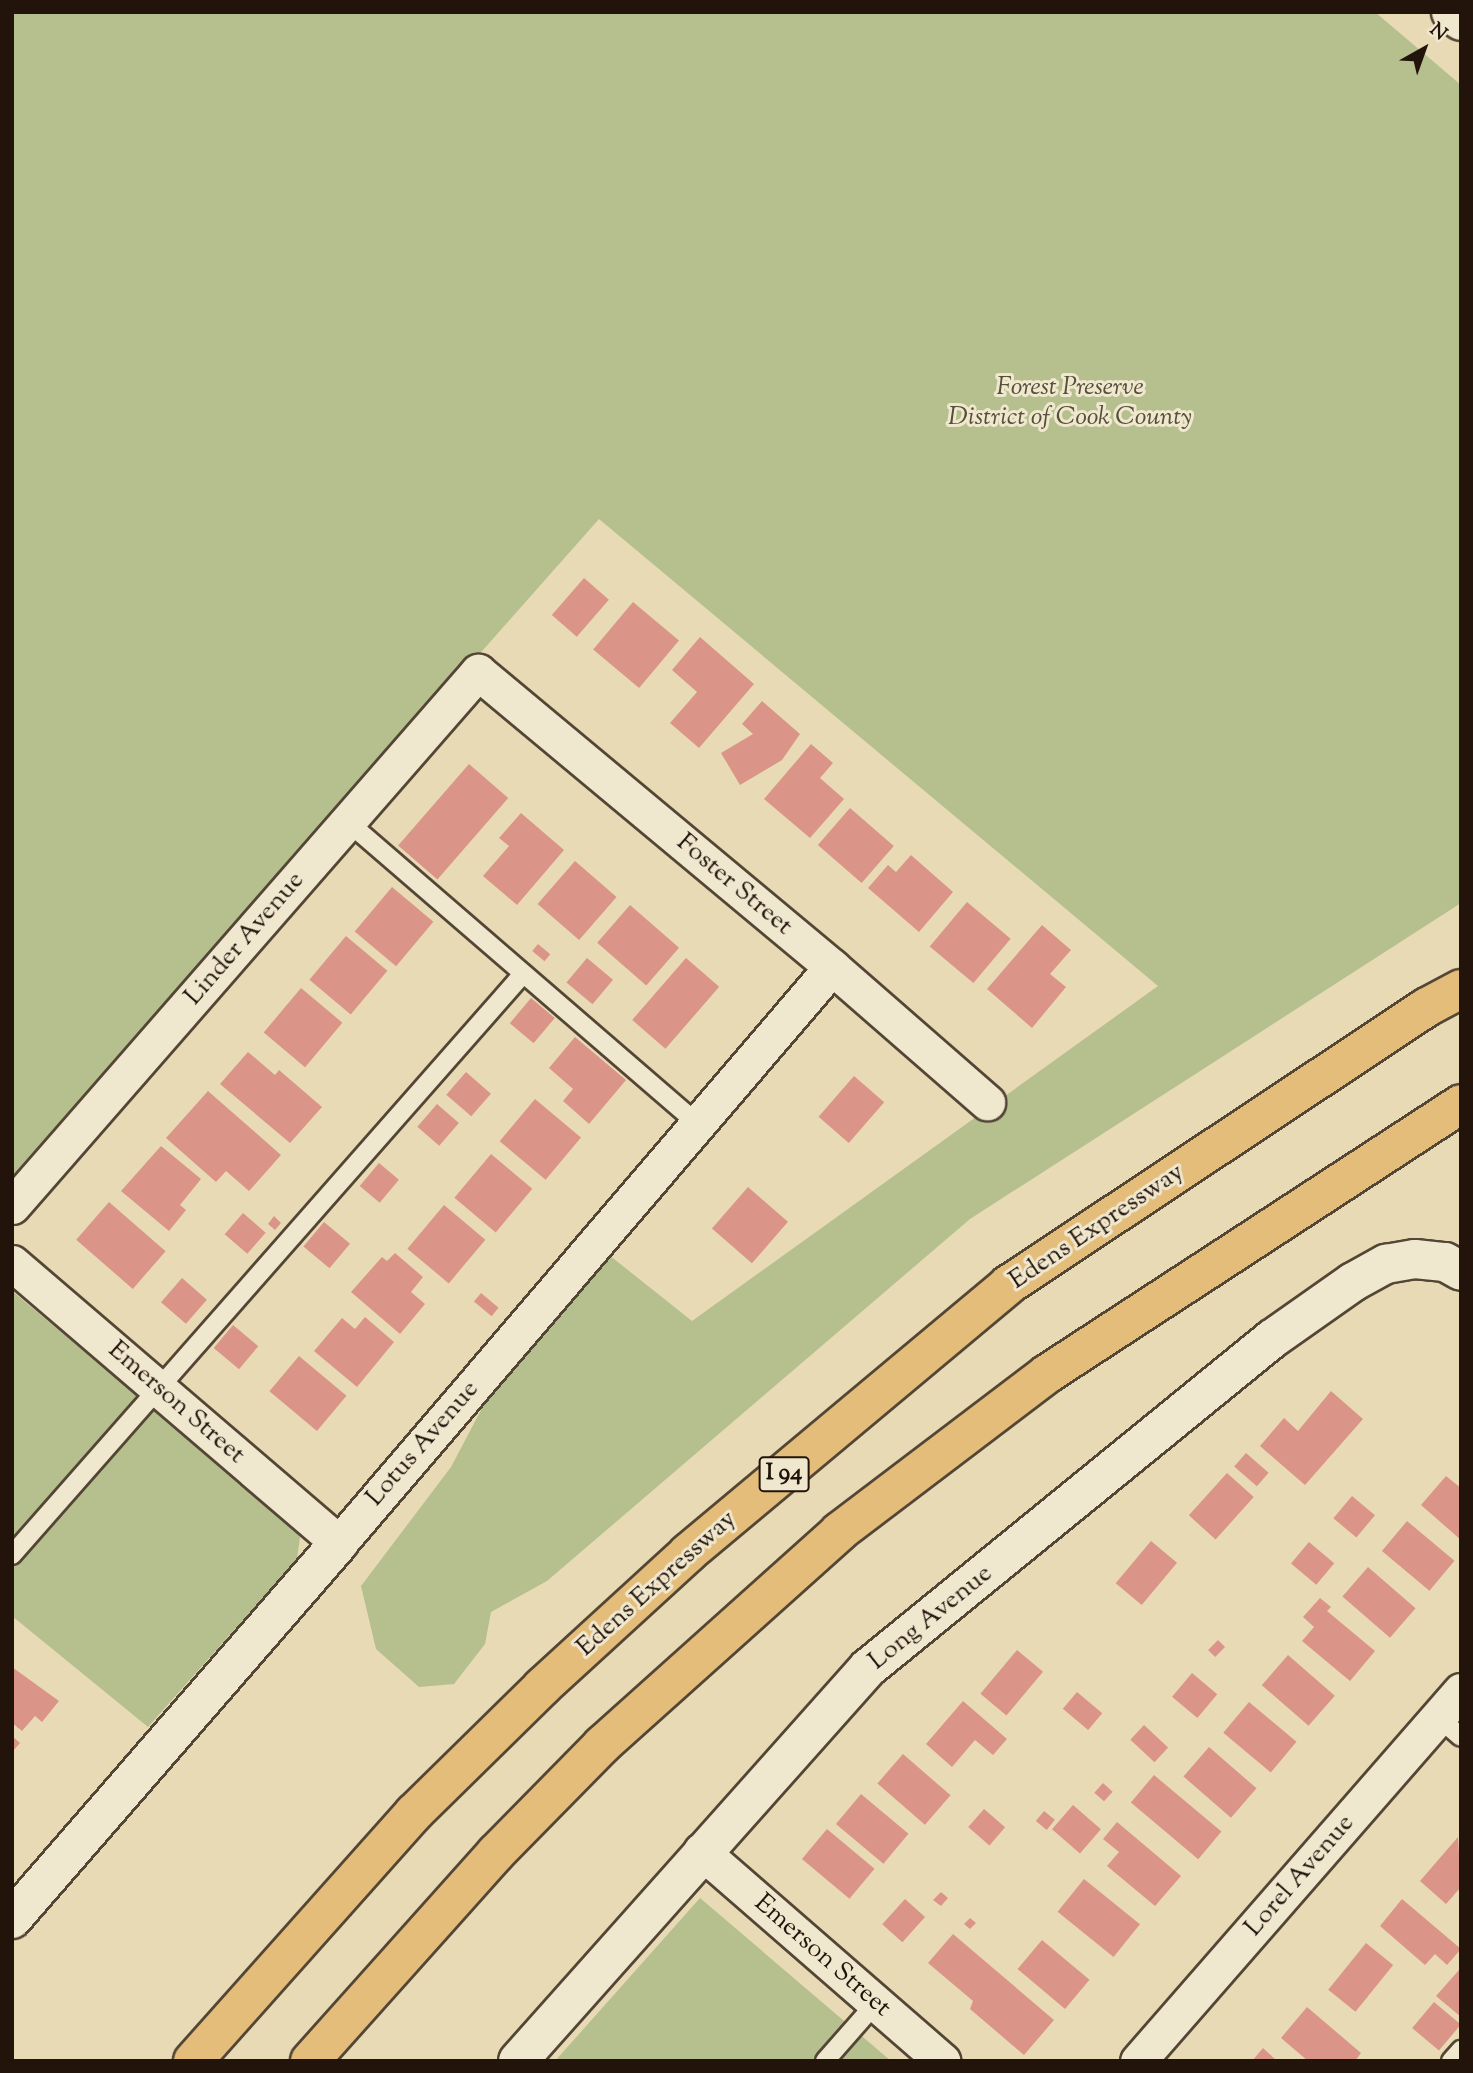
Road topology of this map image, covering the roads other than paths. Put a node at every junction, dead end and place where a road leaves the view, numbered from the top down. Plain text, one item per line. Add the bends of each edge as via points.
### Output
1 (1451, 12) edge
2 (1461, 21) edge
3 (478, 672) joint
4 (348, 822) junction
5 (832, 967) junction
6 (523, 974) junction
7 (1461, 989) edge
8 (987, 1102) dead end
9 (1461, 1104) edge
10 (698, 1124) junction
11 (12, 1206) edge
12 (12, 1263) edge
13 (1461, 1271) edge
14 (159, 1388) junction
15 (339, 1543) junction
16 (12, 1555) edge
17 (1461, 1691) edge
18 (1449, 1727) edge
19 (701, 1851) junction
20 (12, 1919) edge
21 (876, 2003) junction
22 (1461, 2050) edge
23 (193, 2061) edge
24 (310, 2061) edge
25 (518, 2061) edge
26 (825, 2061) edge
27 (943, 2061) edge
28 (1138, 2061) edge
29 (1451, 2061) edge

1 - 2 street
3 - 4 street, Linder Avenue
3 - 5 street, Foster Street
4 - 6 lane
4 - 11 street, Linder Avenue
5 - 8 street, Foster Street
5 - 10 street, Lotus Avenue
6 - 10 lane
6 - 14 lane
7 - 23 highway, Edens Expressway / I 94 via 1427,1007 1009,1285 688,1553 414,1813
9 - 24 highway via 1047,1374 839,1532 602,1745 496,1853
10 - 15 street, Lotus Avenue
12 - 14 street, Emerson Street
13 - 19 street, Long Avenue via 1444,1262 1415,1259 1386,1264 1272,1339 868,1668
14 - 15 street, Emerson Street
14 - 16 lane
15 - 20 street, Lotus Avenue
17 - 18 street, Lorel Avenue
18 - 28 street, Lorel Avenue
19 - 21 street, Emerson Street
19 - 25 street, Long Avenue
21 - 26 lane
21 - 27 street, Emerson Street
22 - 29 lane

